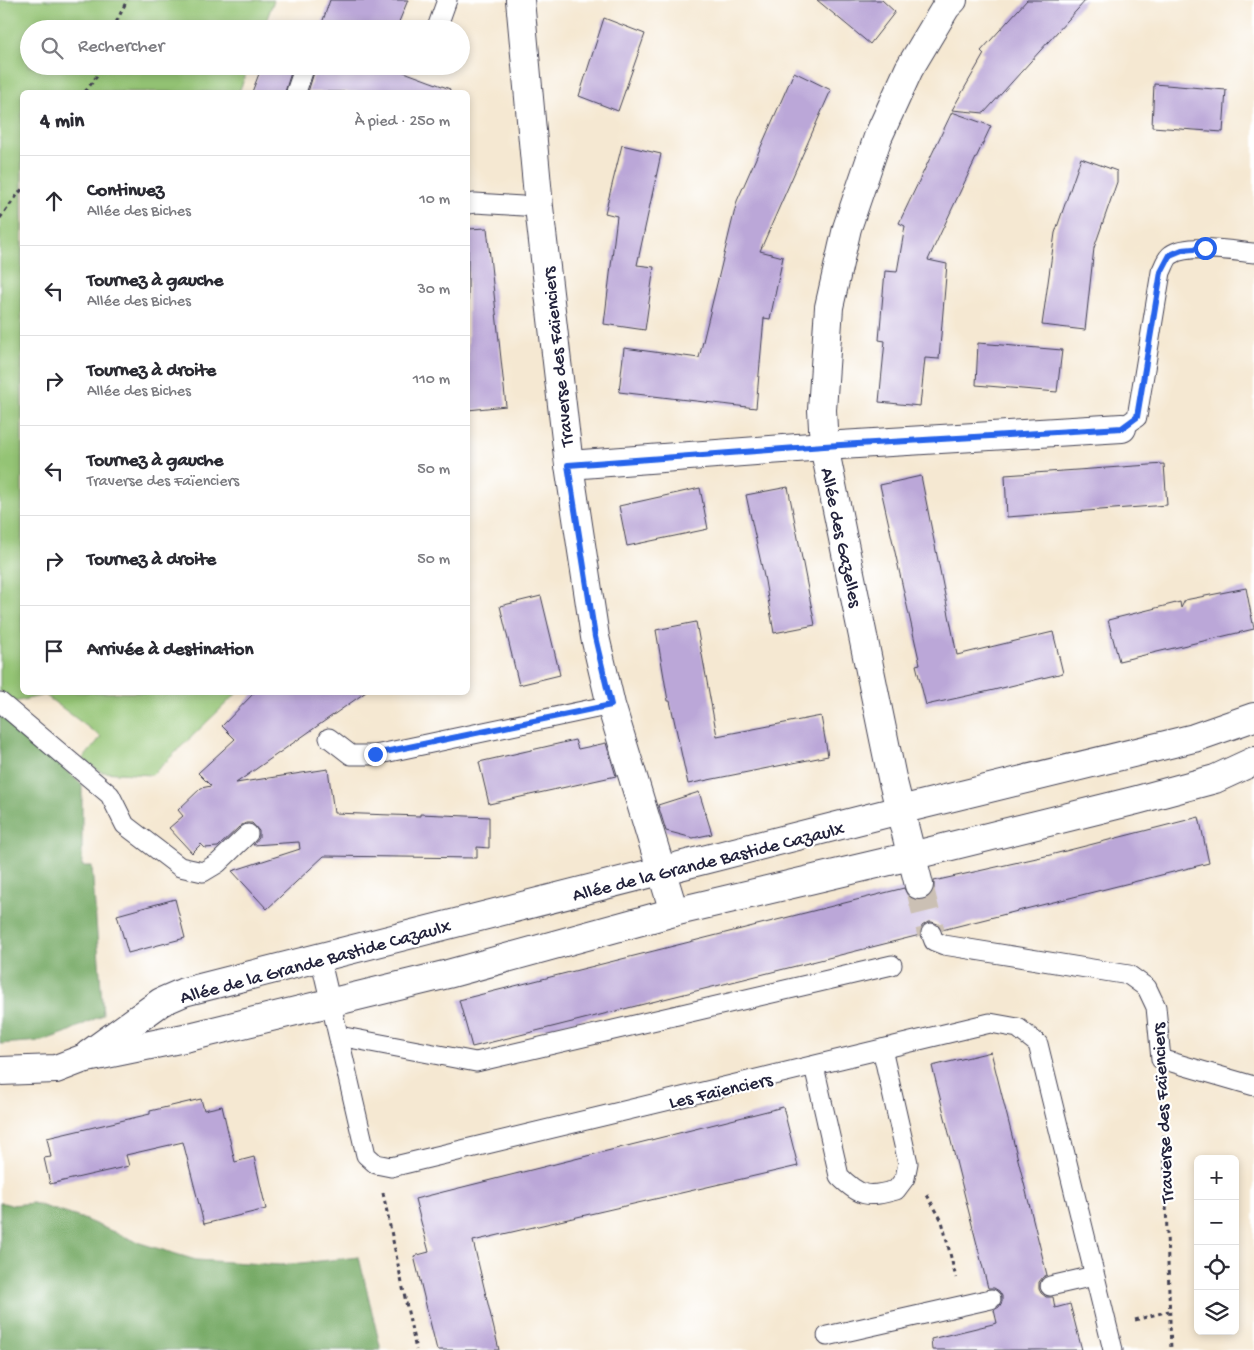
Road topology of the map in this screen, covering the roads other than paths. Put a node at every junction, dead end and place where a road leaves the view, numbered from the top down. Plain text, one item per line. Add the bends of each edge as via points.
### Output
1 (447, 0) edge
2 (520, 0) edge
3 (946, 2) edge
4 (440, 20) edge
5 (302, 75) edge
6 (297, 90) edge
7 (470, 204) edge
8 (539, 207) junction
9 (1254, 253) edge
10 (1122, 428) joint
11 (824, 446) junction
12 (568, 465) junction
13 (0, 702) edge
14 (611, 705) junction
15 (1254, 717) edge
16 (328, 738) dead end
17 (1254, 761) edge
18 (900, 810) junction
19 (248, 834) dead end
20 (911, 856) junction
21 (661, 872) junction
22 (919, 885) tunnel mouth
23 (674, 912) junction
24 (931, 933) tunnel mouth
25 (320, 957) junction
26 (892, 965) dead end
27 (161, 1002) junction
28 (331, 1002) junction
29 (339, 1036) junction
30 (189, 1037) junction
31 (882, 1049) junction
32 (82, 1059) junction
33 (814, 1066) junction
34 (0, 1071) edge
35 (1254, 1086) edge
36 (1094, 1276) junction
37 (1050, 1286) dead end
38 (991, 1299) dead end
39 (827, 1336) dead end
40 (1114, 1350) edge

1 - 4 lane
2 - 8 street, Traverse des Faïenciers
3 - 11 street, Allée des Gazelles via 909,69 878,137 847,228 829,308 822,410
5 - 6 lane
7 - 8 lane
8 - 12 street, Traverse des Faïenciers
9 - 10 lane via 1205,248 1182,250 1170,255 1161,272 1137,417
10 - 11 street
11 - 12 street
11 - 18 street, Allée des Gazelles
12 - 14 street, Traverse des Faïenciers via 595,637
13 - 19 lane via 110,795 125,825 180,866 203,872 218,863
14 - 16 lane via 375,754 351,755
14 - 21 street, Traverse des Faïenciers
15 - 18 street, Allée de la Grande Bastide Cazaulx via 1194,738
17 - 20 street, Allée de la Grande Bastide Cazaulx via 1215,779
18 - 20 street, Allée des Gazelles
18 - 21 street, Allée de la Grande Bastide Cazaulx
20 - 22 street
20 - 23 street, Allée de la Grande Bastide Cazaulx
21 - 23 street, Traverse des Faïenciers
21 - 25 street, Allée de la Grande Bastide Cazaulx
23 - 28 street, Allée de la Grande Bastide Cazaulx via 448,974
24 - 35 lane, Traverse des Faïenciers via 934,941 944,945 1129,975 1147,988 1156,1007 1160,1059
25 - 27 street, Allée de la Grande Bastide Cazaulx via 184,992
25 - 28 lane
26 - 29 lane via 476,1062
27 - 30 street, Allée de la Grande Bastide Cazaulx
27 - 32 street, Allée de la Grande Bastide Cazaulx
28 - 29 lane
28 - 30 street, Allée de la Grande Bastide Cazaulx
29 - 33 lane, Les Faïenciers via 366,1155 376,1164 391,1167
30 - 32 street, Allée de la Grande Bastide Cazaulx
31 - 33 lane, Les Faïenciers
31 - 33 lane via 908,1163 896,1190 881,1194 866,1195 852,1190 839,1176
31 - 36 lane, Les Faïenciers via 990,1023 1018,1028 1038,1044
32 - 34 street, Allée de la Grande Bastide Cazaulx via 56,1069
36 - 37 lane
36 - 40 lane, Les Faïenciers
38 - 39 lane

